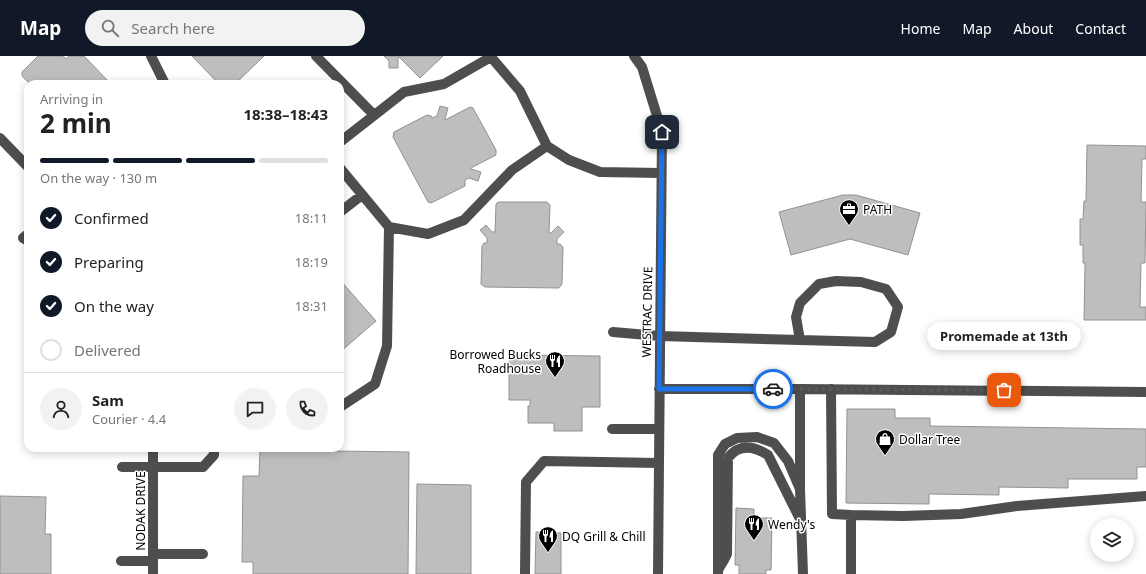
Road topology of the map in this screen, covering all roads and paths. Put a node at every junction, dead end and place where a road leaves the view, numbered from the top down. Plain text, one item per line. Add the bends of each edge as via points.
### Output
1 (151, 56) edge
2 (316, 56) edge
3 (491, 56) edge
4 (634, 56) edge
5 (163, 80) edge
6 (340, 80) edge
7 (344, 84) edge
8 (374, 115) junction
9 (0, 138) edge
10 (344, 139) edge
11 (547, 146) junction
12 (24, 163) edge
13 (344, 173) edge
14 (661, 174) junction
15 (362, 195) junction
16 (344, 209) edge
17 (389, 227) junction
18 (613, 332) dead end
19 (659, 336) junction
20 (800, 340) junction
21 (659, 389) junction
22 (800, 389) junction
23 (831, 389) junction
24 (1146, 392) edge
25 (344, 404) edge
26 (612, 429) dead end
27 (659, 429) junction
28 (153, 452) edge
29 (214, 452) edge
30 (659, 463) junction
31 (122, 466) dead end
32 (153, 467) junction
33 (800, 489) junction
34 (1146, 496) edge
35 (851, 515) junction
36 (801, 521) junction
37 (203, 554) dead end
38 (153, 558) junction
39 (121, 561) dead end
40 (718, 572) edge
41 (153, 574) edge
42 (525, 574) edge
43 (658, 574) edge
44 (803, 574) edge
45 (851, 574) edge

1 - 5 street
2 - 6 street
3 - 8 street via 444,84 404,92
3 - 11 street via 520,91
4 - 14 street, WESTRAC DRIVE via 642,67 662,132
7 - 8 street
8 - 10 street
9 - 12 street
11 - 14 street via 569,160 600,172
11 - 17 street via 512,170 464,220 428,234
13 - 15 street
14 - 19 street, WESTRAC DRIVE
15 - 16 street
15 - 17 street
17 - 25 street via 387,346 374,384
18 - 19 street
19 - 20 street
19 - 21 street, WESTRAC DRIVE
20 - 20 street via 875,342 891,332 898,306 886,290 861,282 836,281 819,284 800,303 796,317
21 - 22 street
21 - 27 street, WESTRAC DRIVE
22 - 23 street
22 - 33 street
23 - 24 street
23 - 35 street via 832,514
26 - 27 street
27 - 30 street, WESTRAC DRIVE
28 - 32 street, NODAK DRIVE
29 - 32 street via 203,468
30 - 42 street via 544,461 526,482
30 - 43 street, WESTRAC DRIVE
31 - 32 street
32 - 38 street, NODAK DRIVE
33 - 36 street
33 - 40 street via 788,460 774,443 757,437 737,438 725,444 718,455
34 - 35 street via 1017,506 961,514
35 - 45 street
36 - 40 street via 768,455 751,448 740,448 732,452 728,458 727,554
36 - 44 street
37 - 38 street
38 - 39 street
38 - 41 street, NODAK DRIVE

